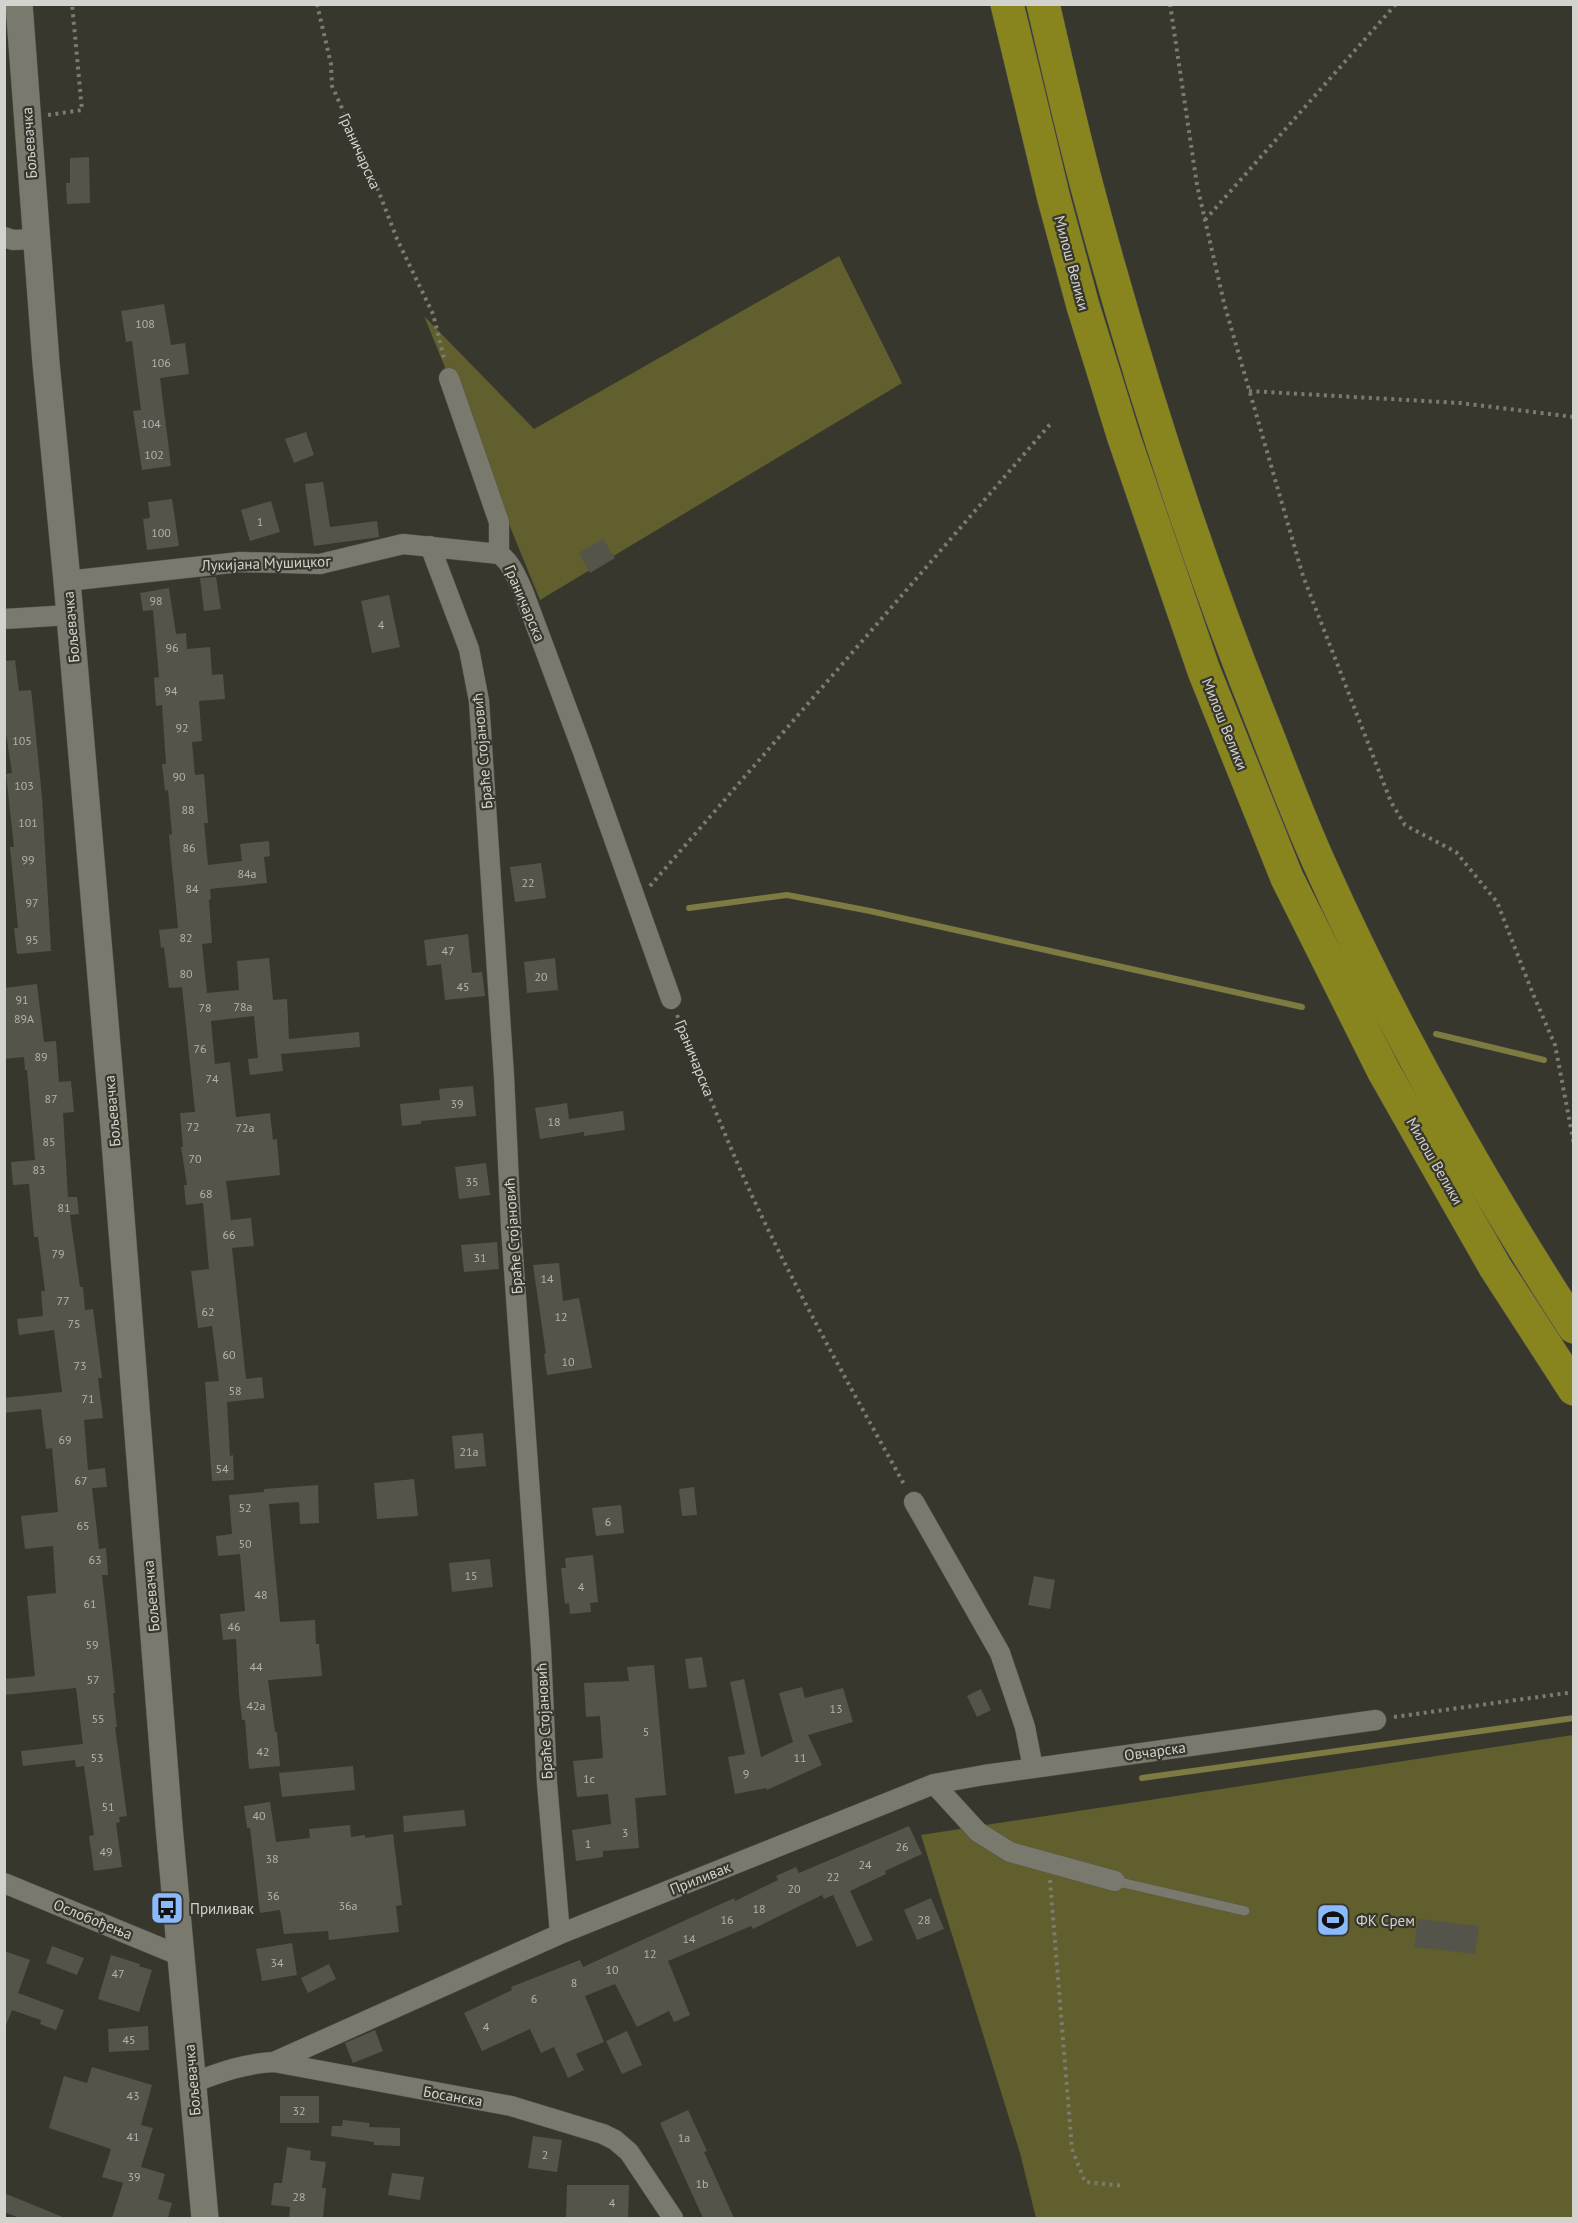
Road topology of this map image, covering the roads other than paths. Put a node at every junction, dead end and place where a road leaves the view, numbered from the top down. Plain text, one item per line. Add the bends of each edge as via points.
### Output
1 (19, 4) edge
2 (1007, 4) edge
3 (1044, 4) edge
4 (4, 237) edge
5 (36, 239) junction
6 (449, 378) road end
7 (430, 546) junction
8 (499, 554) junction
9 (67, 581) junction
10 (70, 615) junction
11 (4, 619) edge
12 (671, 999) road end
13 (1574, 1328) edge
14 (1574, 1389) edge
15 (914, 1502) road end
16 (1376, 1720) road end
17 (1034, 1768) junction
18 (934, 1784) junction
19 (1115, 1881) joint
20 (4, 1883) edge
21 (1245, 1911) dead end
22 (560, 1934) junction
23 (181, 1956) junction
24 (274, 2062) junction
25 (192, 2083) junction
26 (205, 2218) edge
27 (673, 2218) edge

1 - 5 main road, Бољевачка
2 - 14 highway, Милош Велики via 1077,285 1124,438 1204,671 1283,867 1342,990 1427,1148 1495,1267
3 - 13 highway via 1088,190 1157,428 1236,658 1320,864 1367,966 1409,1048 1525,1251
4 - 5 street
5 - 9 main road, Бољевачка
6 - 8 street, Граничарска via 499,522
7 - 8 street, Лукијана Мушицког
7 - 9 street, Лукијана Мушицког via 403,544 320,564 240,562
7 - 22 street, Браће Стојановић via 469,649 479,701 547,1783
8 - 12 street, Граничарска via 523,591
9 - 10 main road, Бољевачка
10 - 11 street
10 - 23 main road, Бољевачка
15 - 17 street via 1000,1653
16 - 17 street, Овчарска
17 - 18 street, Овчарска
18 - 19 street via 978,1832 1010,1852
18 - 22 street, Приливак
19 - 21 lane
20 - 23 street, Ослобођења
22 - 24 street, Приливак
23 - 25 main road, Бољевачка
24 - 25 street, Босанска via 256,2062
24 - 27 street, Босанска via 511,2106 603,2134 629,2152
25 - 26 main road, Бољевачка

